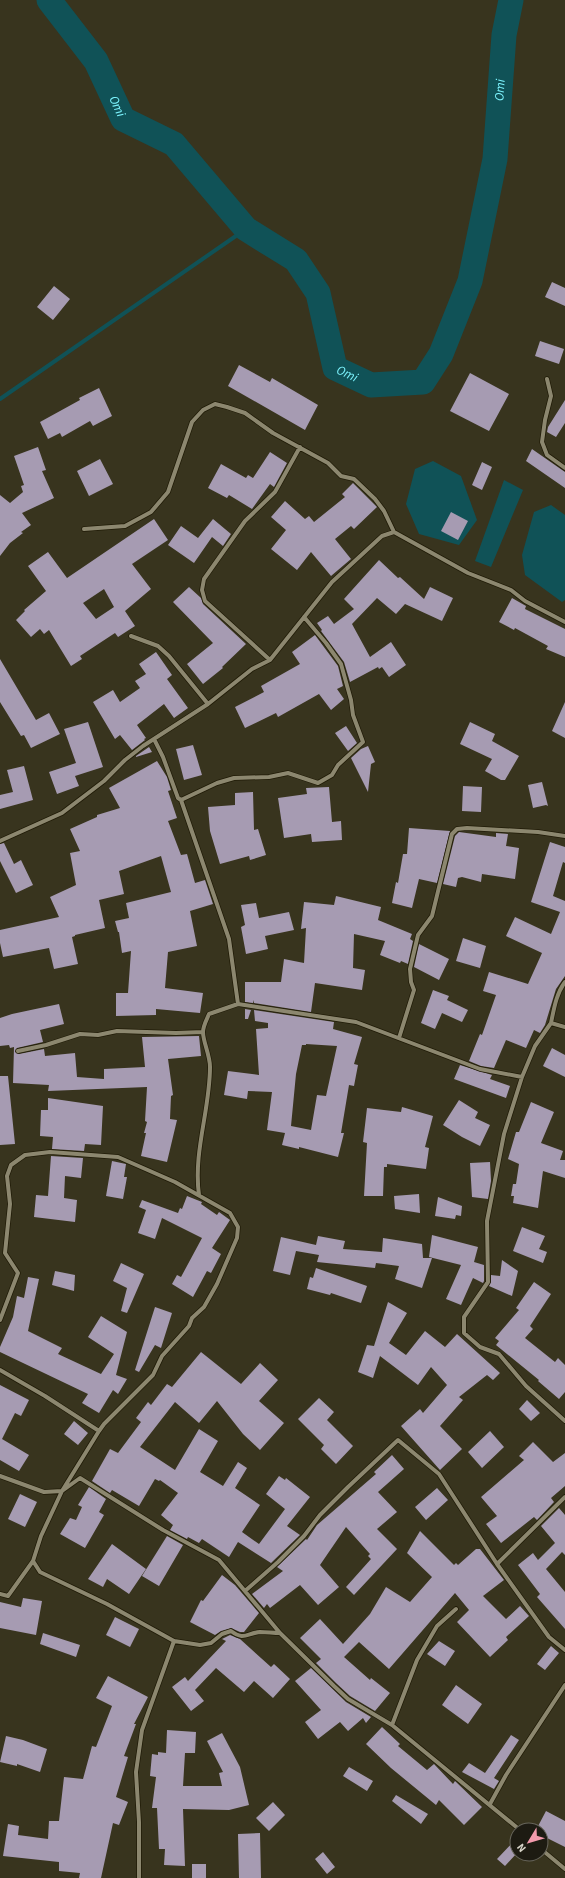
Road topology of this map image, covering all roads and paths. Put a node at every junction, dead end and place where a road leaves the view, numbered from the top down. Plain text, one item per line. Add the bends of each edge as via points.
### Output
1 (547, 379) dead end
2 (300, 447) junction
3 (565, 468) edge
4 (84, 529) dead end
5 (394, 532) junction
6 (304, 617) junction
7 (565, 622) edge
8 (131, 636) dead end
9 (270, 660) junction
10 (208, 704) junction
11 (154, 739) junction
12 (181, 800) junction
13 (565, 836) edge
14 (0, 841) edge
15 (565, 982) edge
16 (238, 1004) junction
17 (551, 1023) junction
18 (565, 1027) edge
19 (203, 1032) junction
20 (399, 1038) junction
21 (18, 1051) dead end
22 (522, 1077) junction
23 (198, 1186) junction
24 (187, 1190) junction
25 (199, 1195) junction
26 (0, 1320) edge
27 (0, 1370) edge
28 (565, 1421) edge
29 (99, 1431) junction
30 (0, 1476) edge
31 (62, 1491) junction
32 (565, 1497) edge
33 (33, 1561) junction
34 (497, 1564) junction
35 (245, 1591) junction
36 (0, 1594) edge
37 (456, 1609) dead end
38 (280, 1633) junction
39 (174, 1641) junction
40 (565, 1650) edge
41 (565, 1685) edge
42 (392, 1725) junction
43 (490, 1804) junction
44 (511, 1822) edge
45 (549, 1856) edge
46 (565, 1870) edge
47 (139, 1878) edge

1 - 3 street via 551,396 542,442 547,455
2 - 4 street via 273,434 245,413 214,404 203,410 192,422 168,492 151,512 125,526
2 - 5 street via 328,463 341,476 354,479 364,488 384,511
2 - 9 street via 275,492 245,521 204,579 202,590 205,601
5 - 6 street via 382,536 332,582
5 - 7 street via 468,572 511,590 525,601
6 - 9 street
6 - 12 street via 341,664 353,715 363,742 338,765 332,775 318,783 288,773 269,777 234,778
8 - 10 street via 158,646
9 - 10 street via 252,669
10 - 11 street
11 - 12 street
11 - 14 street via 62,813
12 - 16 street via 229,939
13 - 20 street via 538,832 456,829 452,834 432,916 418,935 410,969 414,990
15 - 17 street via 554,1008
16 - 19 street via 209,1014
16 - 20 street via 356,1022
17 - 18 street
17 - 22 street via 535,1046
19 - 21 street via 116,1031 98,1035 80,1034
19 - 23 street via 210,1068
20 - 22 street via 480,1069
22 - 28 street via 504,1134 487,1221 488,1282 464,1317 464,1333 480,1347 499,1354 526,1386
23 - 24 street
23 - 25 street
24 - 25 street
24 - 26 street via 175,1182 118,1157 50,1152 25,1155 11,1165 7,1176 10,1204 5,1253 18,1273
25 - 29 street via 230,1213 238,1227 237,1238 217,1284 204,1306 162,1356 153,1375
27 - 29 street
29 - 31 street
30 - 31 street via 44,1492
31 - 33 street via 41,1536
31 - 35 street via 80,1478 163,1530 219,1560
32 - 34 street
33 - 36 street via 8,1596
33 - 39 street via 40,1572 107,1604
34 - 35 street via 439,1474 398,1440 320,1515 284,1557
34 - 40 street via 549,1637
35 - 38 street
37 - 42 street via 437,1626 417,1660
38 - 39 street via 259,1632 237,1636 231,1631 222,1634 211,1643 200,1645
38 - 42 street via 344,1695
39 - 47 street via 142,1730 136,1772
41 - 43 street
42 - 43 street
43 - 44 street
45 - 46 street

